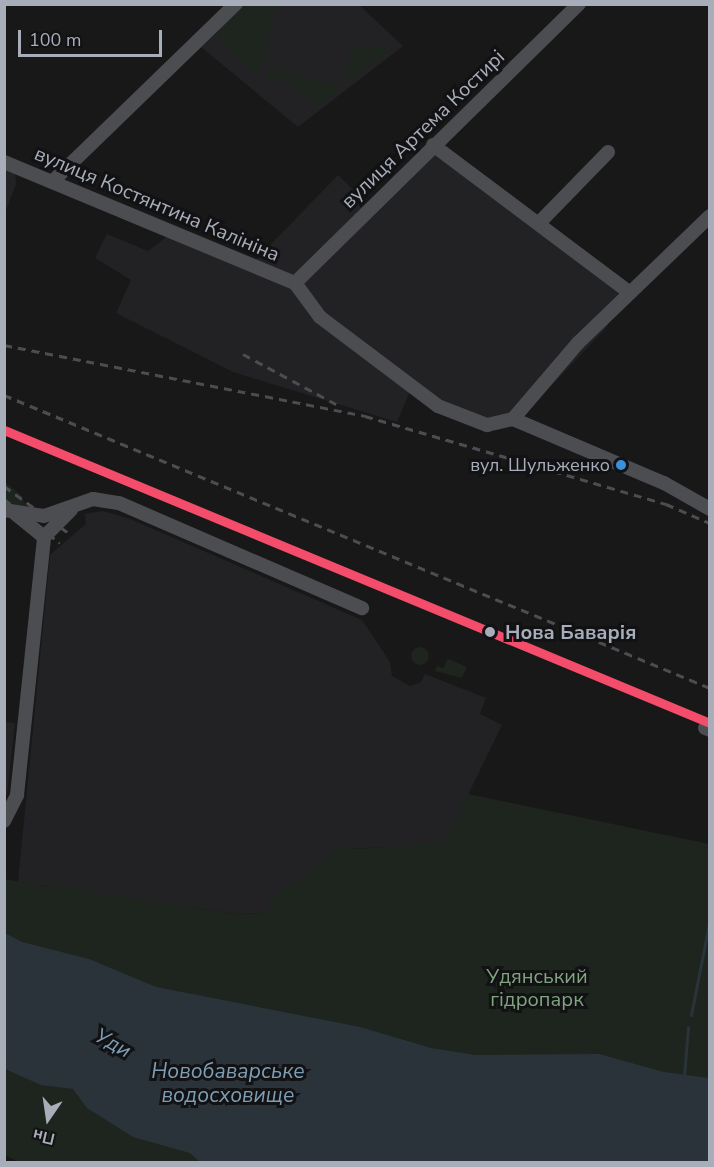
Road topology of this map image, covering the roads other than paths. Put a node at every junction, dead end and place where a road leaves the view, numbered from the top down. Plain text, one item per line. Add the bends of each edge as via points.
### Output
1 (236, 4) edge
2 (579, 4) edge
3 (433, 145) junction
4 (608, 152) dead end
5 (4, 162) edge
6 (52, 182) junction
7 (710, 216) edge
8 (539, 223) junction
9 (295, 283) junction
10 (630, 293) junction
11 (513, 419) junction
12 (710, 509) edge
13 (71, 510) junction
14 (10, 512) edge
15 (44, 537) junction
16 (362, 608) dead end
17 (4, 821) edge

1 - 6 street
2 - 3 street, вулиця Артема Костирі
3 - 8 street
3 - 9 street, вулиця Артема Костирі
4 - 8 street
5 - 6 street, вулиця Костянтина Калініна
6 - 9 street, вулиця Костянтина Калініна
7 - 10 street
8 - 10 street
9 - 11 street via 320,317 438,406 488,425
10 - 11 street via 578,343
11 - 12 street via 664,483
13 - 14 street via 44,516
13 - 15 street
13 - 16 street via 93,500 119,503
14 - 15 street
15 - 17 street via 17,795

